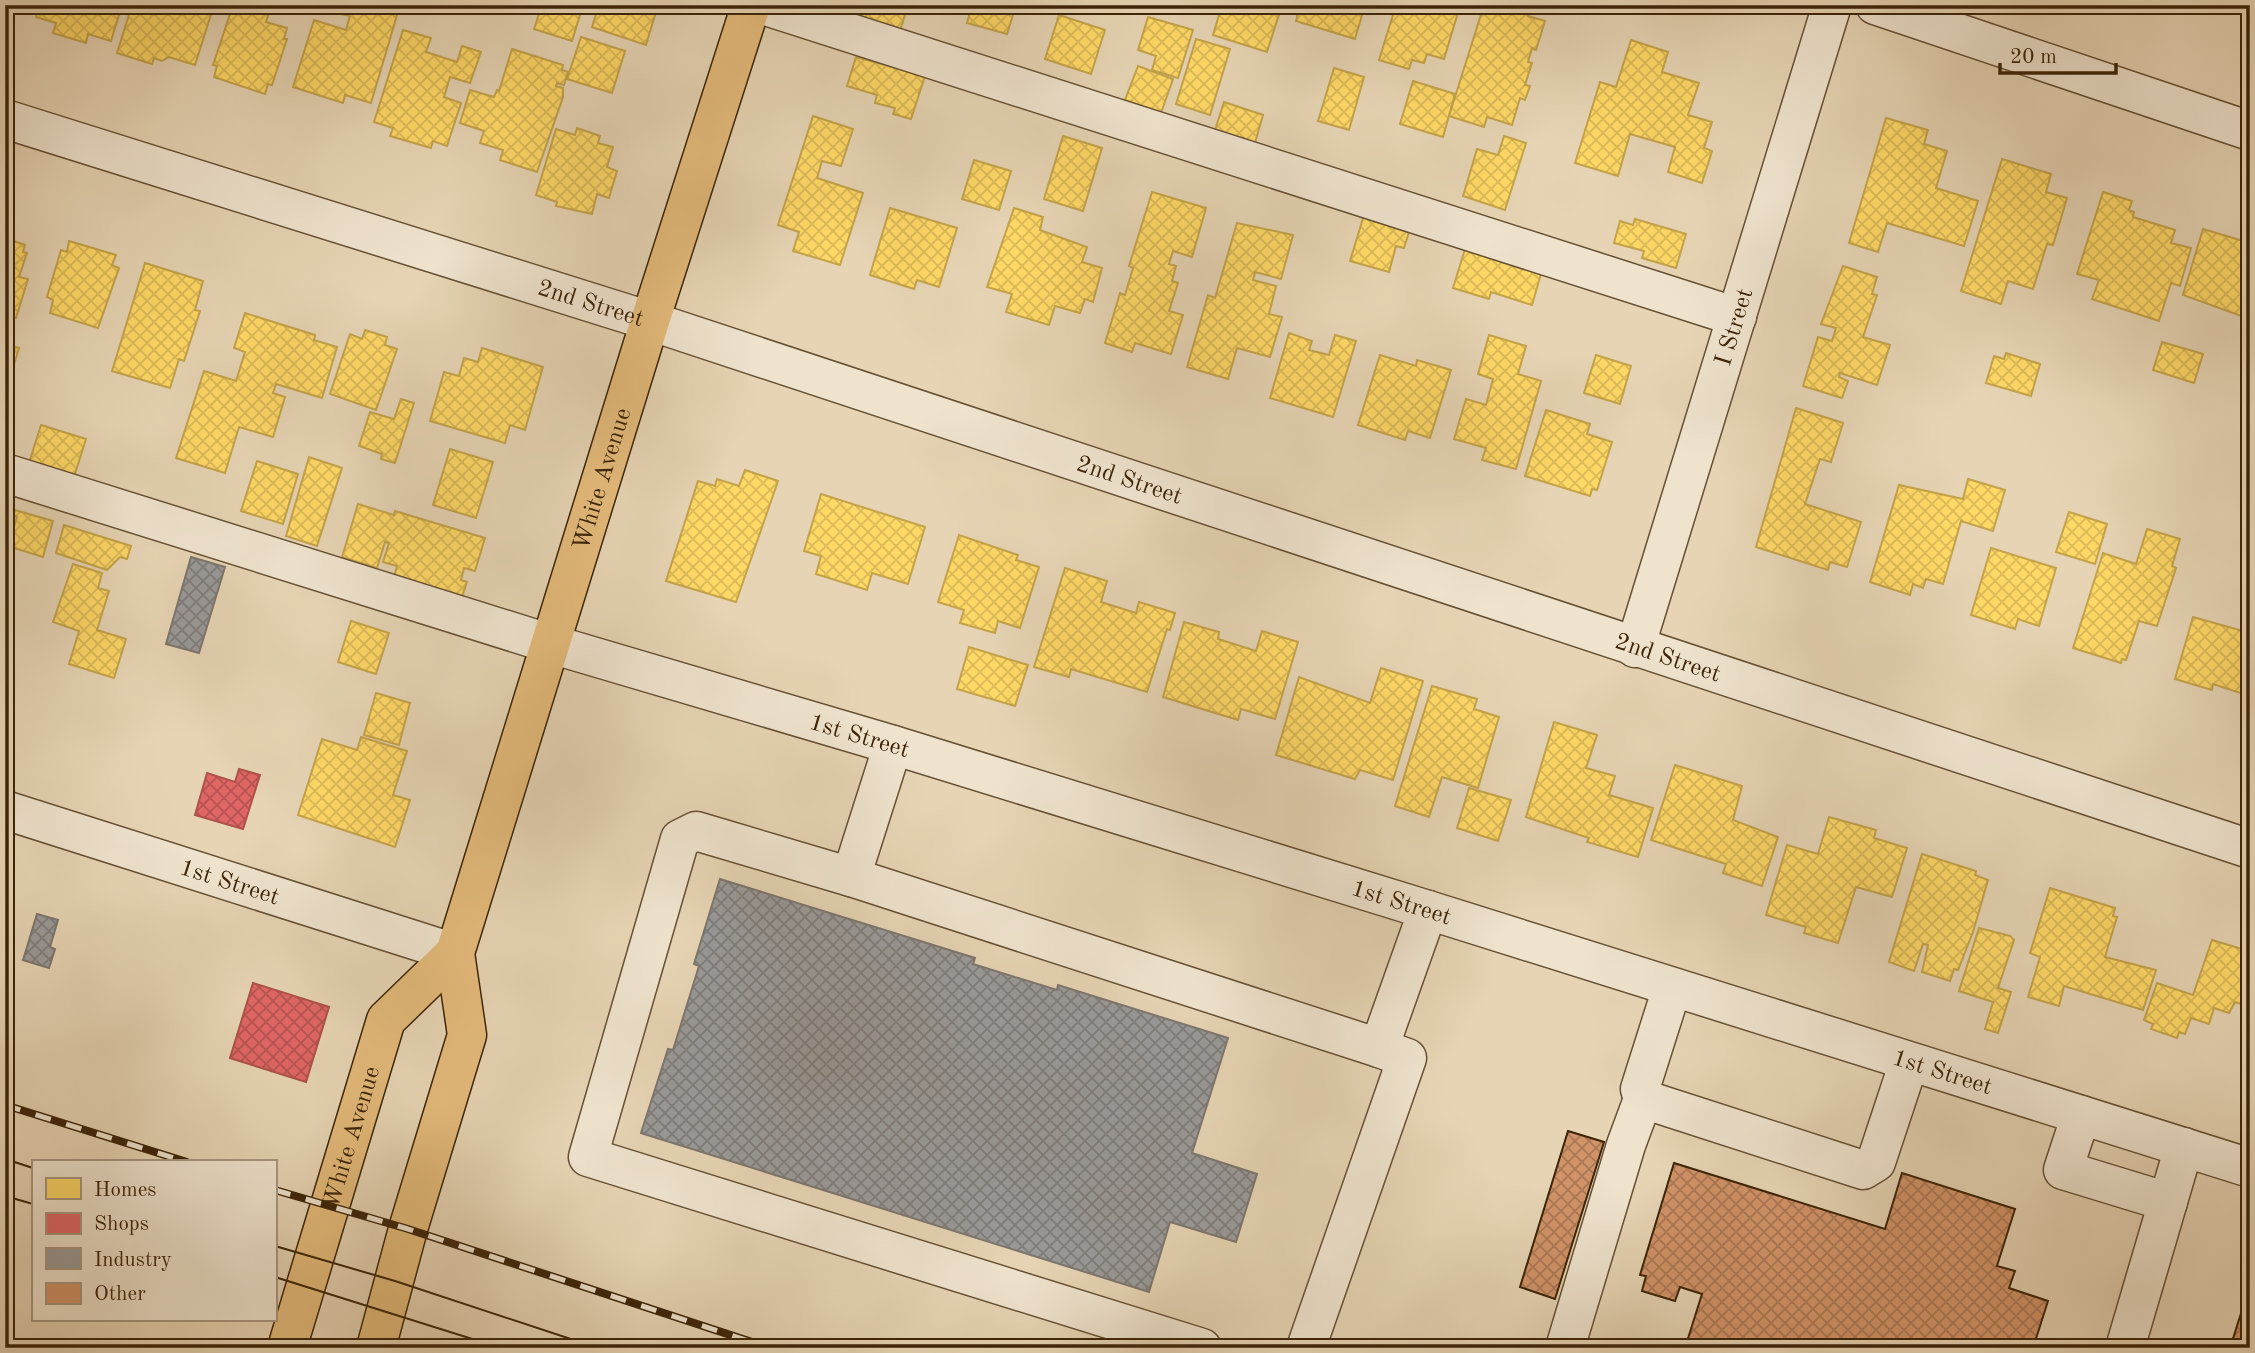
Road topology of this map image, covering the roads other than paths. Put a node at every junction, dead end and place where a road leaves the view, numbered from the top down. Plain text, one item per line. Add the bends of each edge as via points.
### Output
1 (751, 5) edge
2 (763, 5) edge
3 (1832, 5) edge
4 (1875, 5) edge
5 (5, 120) edge
6 (2250, 131) edge
7 (1737, 317) junction
8 (650, 321) junction
9 (5, 473) edge
10 (551, 644) junction
11 (1635, 648) junction
12 (893, 745) junction
13 (5, 810) edge
14 (2250, 849) edge
15 (851, 877) junction
16 (1428, 910) junction
17 (455, 953) junction
18 (1672, 988) junction
19 (1379, 1048) junction
20 (1909, 1062) junction
21 (1643, 1099) junction
22 (2081, 1115) junction
23 (2184, 1147) junction
24 (2250, 1168) edge
25 (2168, 1202) junction
26 (288, 1348) edge
27 (376, 1348) edge
28 (1202, 1348) edge
29 (1306, 1348) edge
30 (1565, 1348) edge
31 (2125, 1348) edge

1 - 8 main road, White Avenue
2 - 7 street
3 - 7 street, I Street
4 - 6 street
5 - 8 street, 2nd Street
7 - 11 street, I Street
8 - 10 main road, White Avenue
8 - 11 street, 2nd Street
9 - 10 street, 1st Street
10 - 12 street, 1st Street
10 - 17 main road, White Avenue
11 - 14 street, 2nd Street
12 - 15 street
12 - 16 street, 1st Street
13 - 17 street, 1st Street
15 - 19 street
15 - 28 street via 696,831 680,839 588,1157
16 - 18 street, 1st Street
16 - 19 street
17 - 26 main road, White Avenue via 386,1020
17 - 27 main road, White Avenue via 467,1035
18 - 20 street, 1st Street
18 - 21 street via 1640,1089
19 - 29 street via 1407,1058
20 - 21 street via 1876,1162 1863,1170
20 - 22 street, 1st Street
21 - 30 street
22 - 23 street, 1st Street
22 - 25 street via 2063,1170
23 - 24 street, 1st Street
23 - 25 street
25 - 31 street

